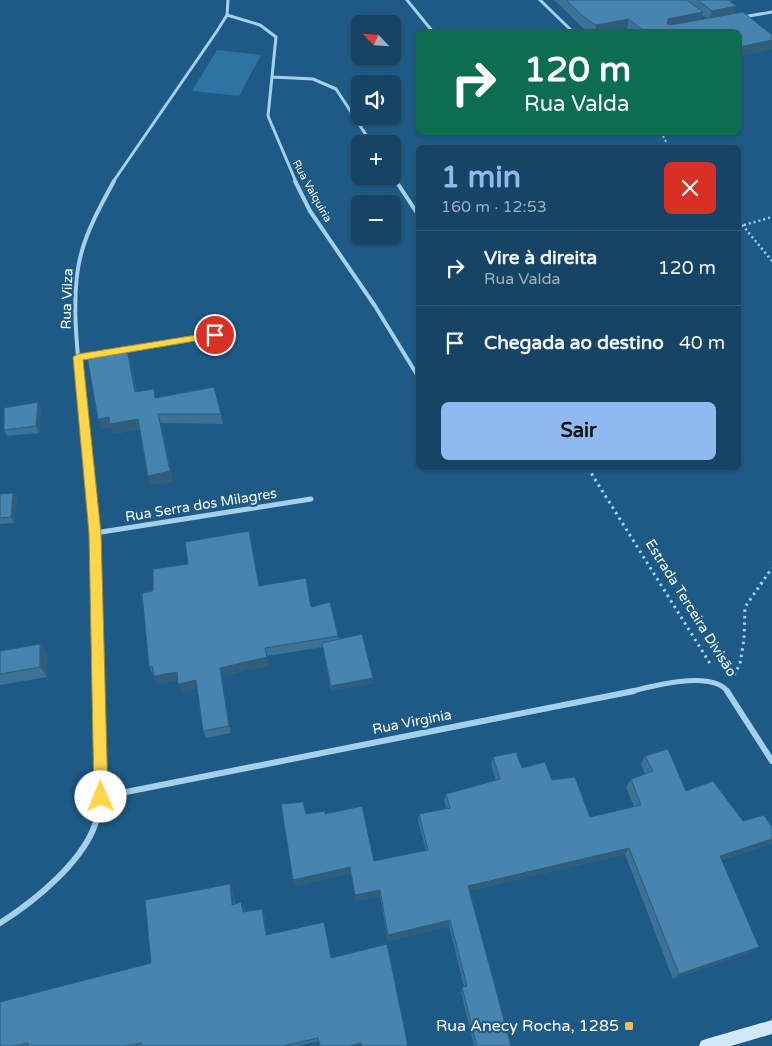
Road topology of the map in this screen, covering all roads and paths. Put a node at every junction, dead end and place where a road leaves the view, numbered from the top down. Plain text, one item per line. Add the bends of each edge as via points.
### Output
1 (228, 0) edge
2 (407, 0) edge
3 (540, 0) edge
4 (227, 12) junction
5 (772, 12) edge
6 (735, 19) edge
7 (431, 30) edge
8 (571, 30) edge
9 (272, 78) junction
10 (366, 135) edge
11 (399, 185) edge
12 (416, 211) edge
13 (772, 217) edge
14 (741, 223) edge
15 (744, 225) junction
16 (772, 261) edge
17 (215, 335) dead end
18 (117, 351) edge
19 (107, 352) edge
20 (78, 357) junction
21 (416, 373) edge
22 (589, 470) edge
23 (311, 499) dead end
24 (95, 533) junction
25 (772, 568) edge
26 (726, 689) junction
27 (772, 761) edge
28 (101, 797) junction
29 (0, 923) edge
30 (772, 1026) edge
31 (706, 1046) edge

1 - 4 street
2 - 7 street
3 - 8 street
4 - 9 street, Rua Valquíria via 272,31 276,46
4 - 20 street, Rua Vilza via 115,179 90,225 80,256 76,294
5 - 6 street
9 - 10 street via 313,79 336,89
9 - 21 street, Rua Valquíria via 268,116 283,156 310,211
11 - 12 street
13 - 15 path
14 - 15 path
15 - 16 path
17 - 18 street
19 - 20 street
20 - 24 street, Rua Vilza
22 - 26 path, Estrada Terceira Divisão
23 - 24 street, Rua Serra dos Milagres
24 - 28 street, Rua Vilza
25 - 26 path via 746,607 740,664
26 - 27 street, Estrada Terceira Divisão
26 - 28 street, Rua Virginia via 712,683 688,680
28 - 29 street, Rua Vilza via 98,819 90,839 36,896
30 - 31 street

